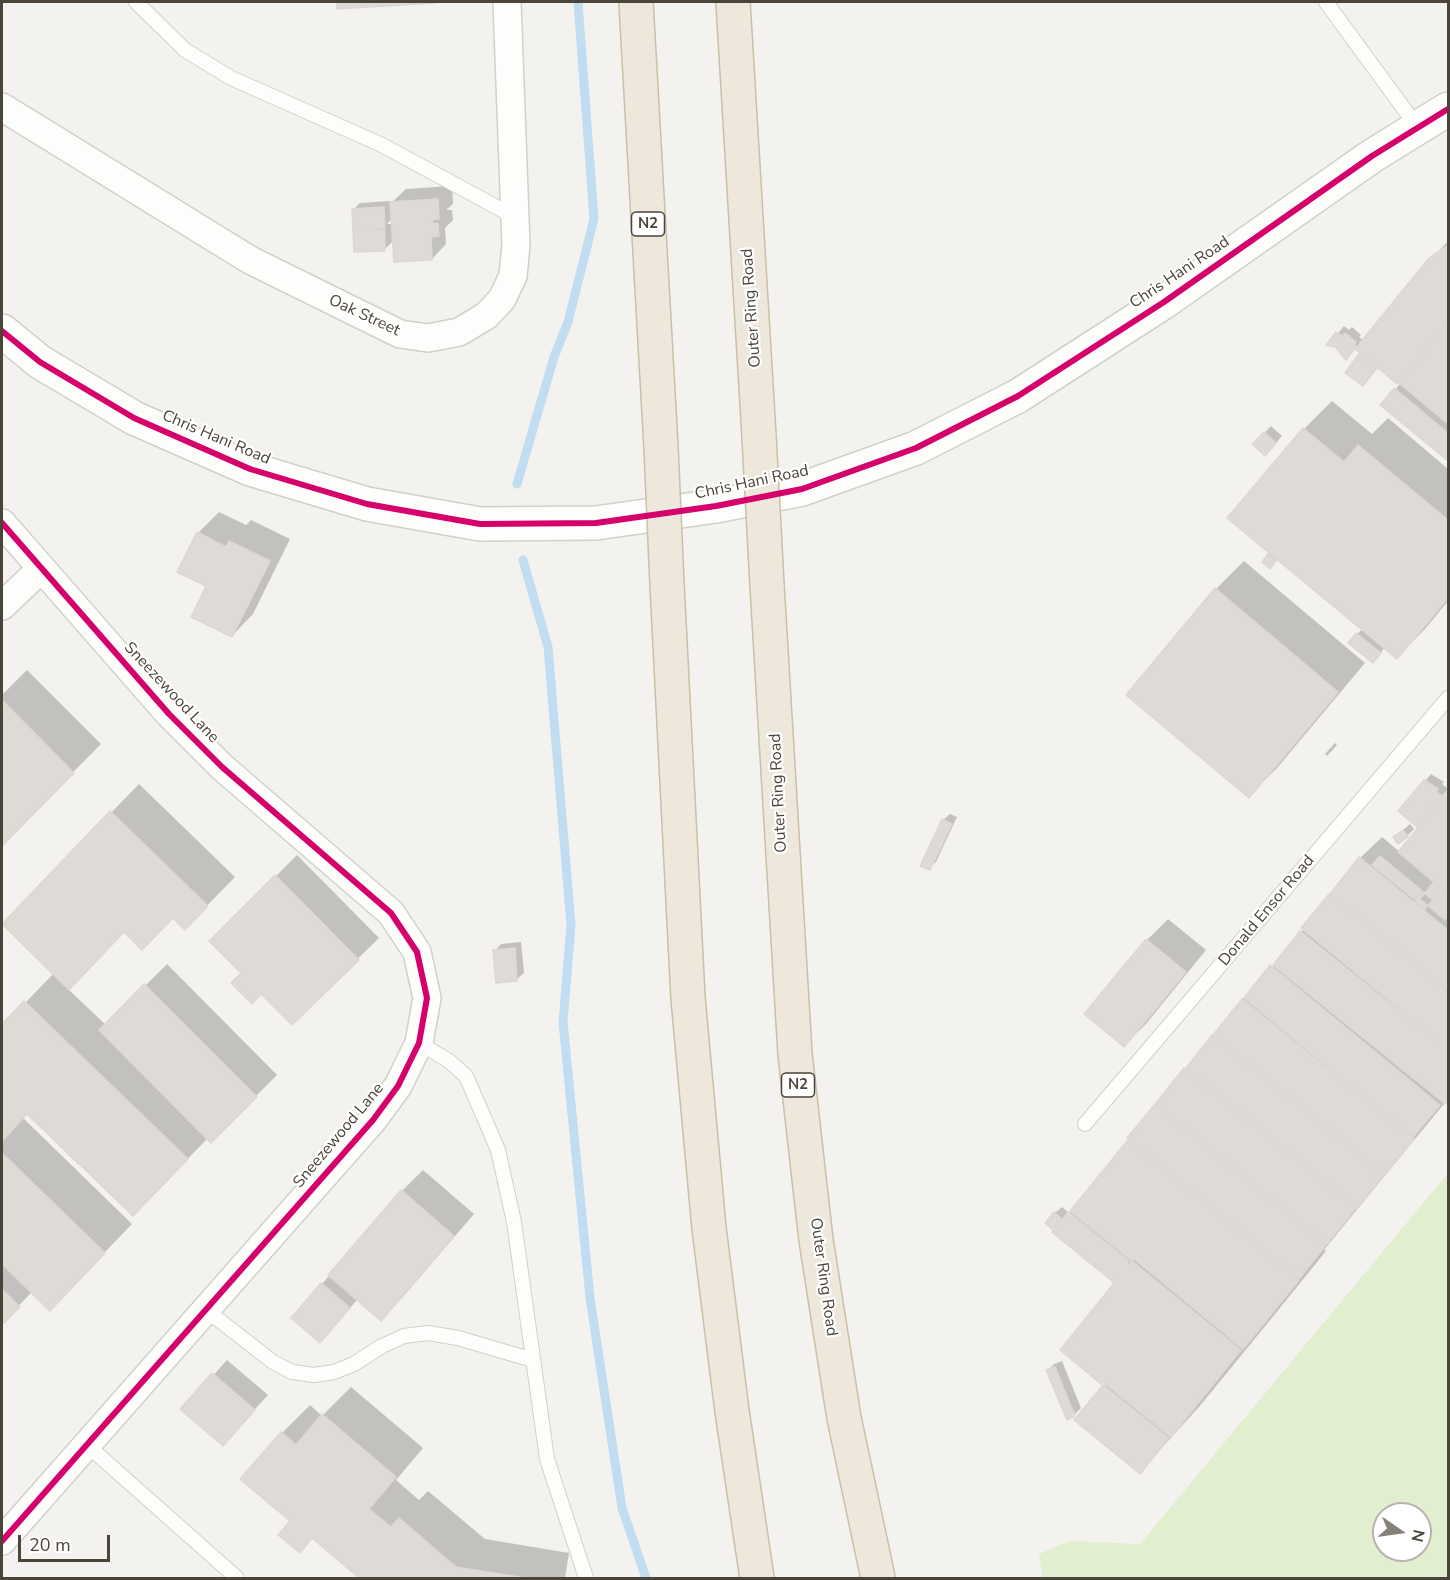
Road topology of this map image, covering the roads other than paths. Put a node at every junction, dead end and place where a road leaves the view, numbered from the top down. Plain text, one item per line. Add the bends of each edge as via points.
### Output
1 (136, 2) edge
2 (507, 2) edge
3 (636, 2) edge
4 (733, 2) edge
5 (1326, 2) edge
6 (2, 107) edge
7 (1449, 109) edge
8 (1418, 128) junction
9 (515, 217) junction
10 (2, 331) edge
11 (2, 523) edge
12 (41, 569) junction
13 (2, 606) edge
14 (1449, 698) edge
15 (419, 1043) junction
16 (1085, 1124) dead end
17 (206, 1310) junction
18 (533, 1360) junction
19 (87, 1445) junction
20 (2, 1541) edge
21 (237, 1578) edge
22 (586, 1578) edge
23 (757, 1578) edge
24 (878, 1578) edge

1 - 9 lane via 185,50 231,78 382,145
2 - 9 street, Oak Street
3 - 23 highway, N2, bridge via 688,998 709,1228
4 - 24 highway, Outer Ring Road / N2, bridge via 795,1054 816,1240 844,1418
5 - 8 lane
6 - 9 street, Oak Street via 250,260 400,334 428,338 459,332 486,316 502,299 513,276
7 - 8 street, Chris Hani Road
8 - 10 street, Chris Hani Road via 1164,302 1018,396 916,448 802,489 716,506 596,523 480,524 367,504 250,470 134,418 40,362
11 - 12 street, Sneezewood Lane
12 - 13 street
12 - 15 street, Sneezewood Lane via 222,767 391,913 417,952 427,998
14 - 16 lane, Donald Ensor Road
15 - 17 street, Sneezewood Lane via 398,1086 373,1120
15 - 18 lane via 466,1076 498,1150 514,1222
17 - 18 lane via 292,1372 334,1372 404,1336 428,1333
17 - 19 street, Sneezewood Lane
18 - 22 lane via 547,1459
19 - 20 street, Sneezewood Lane
19 - 21 lane

